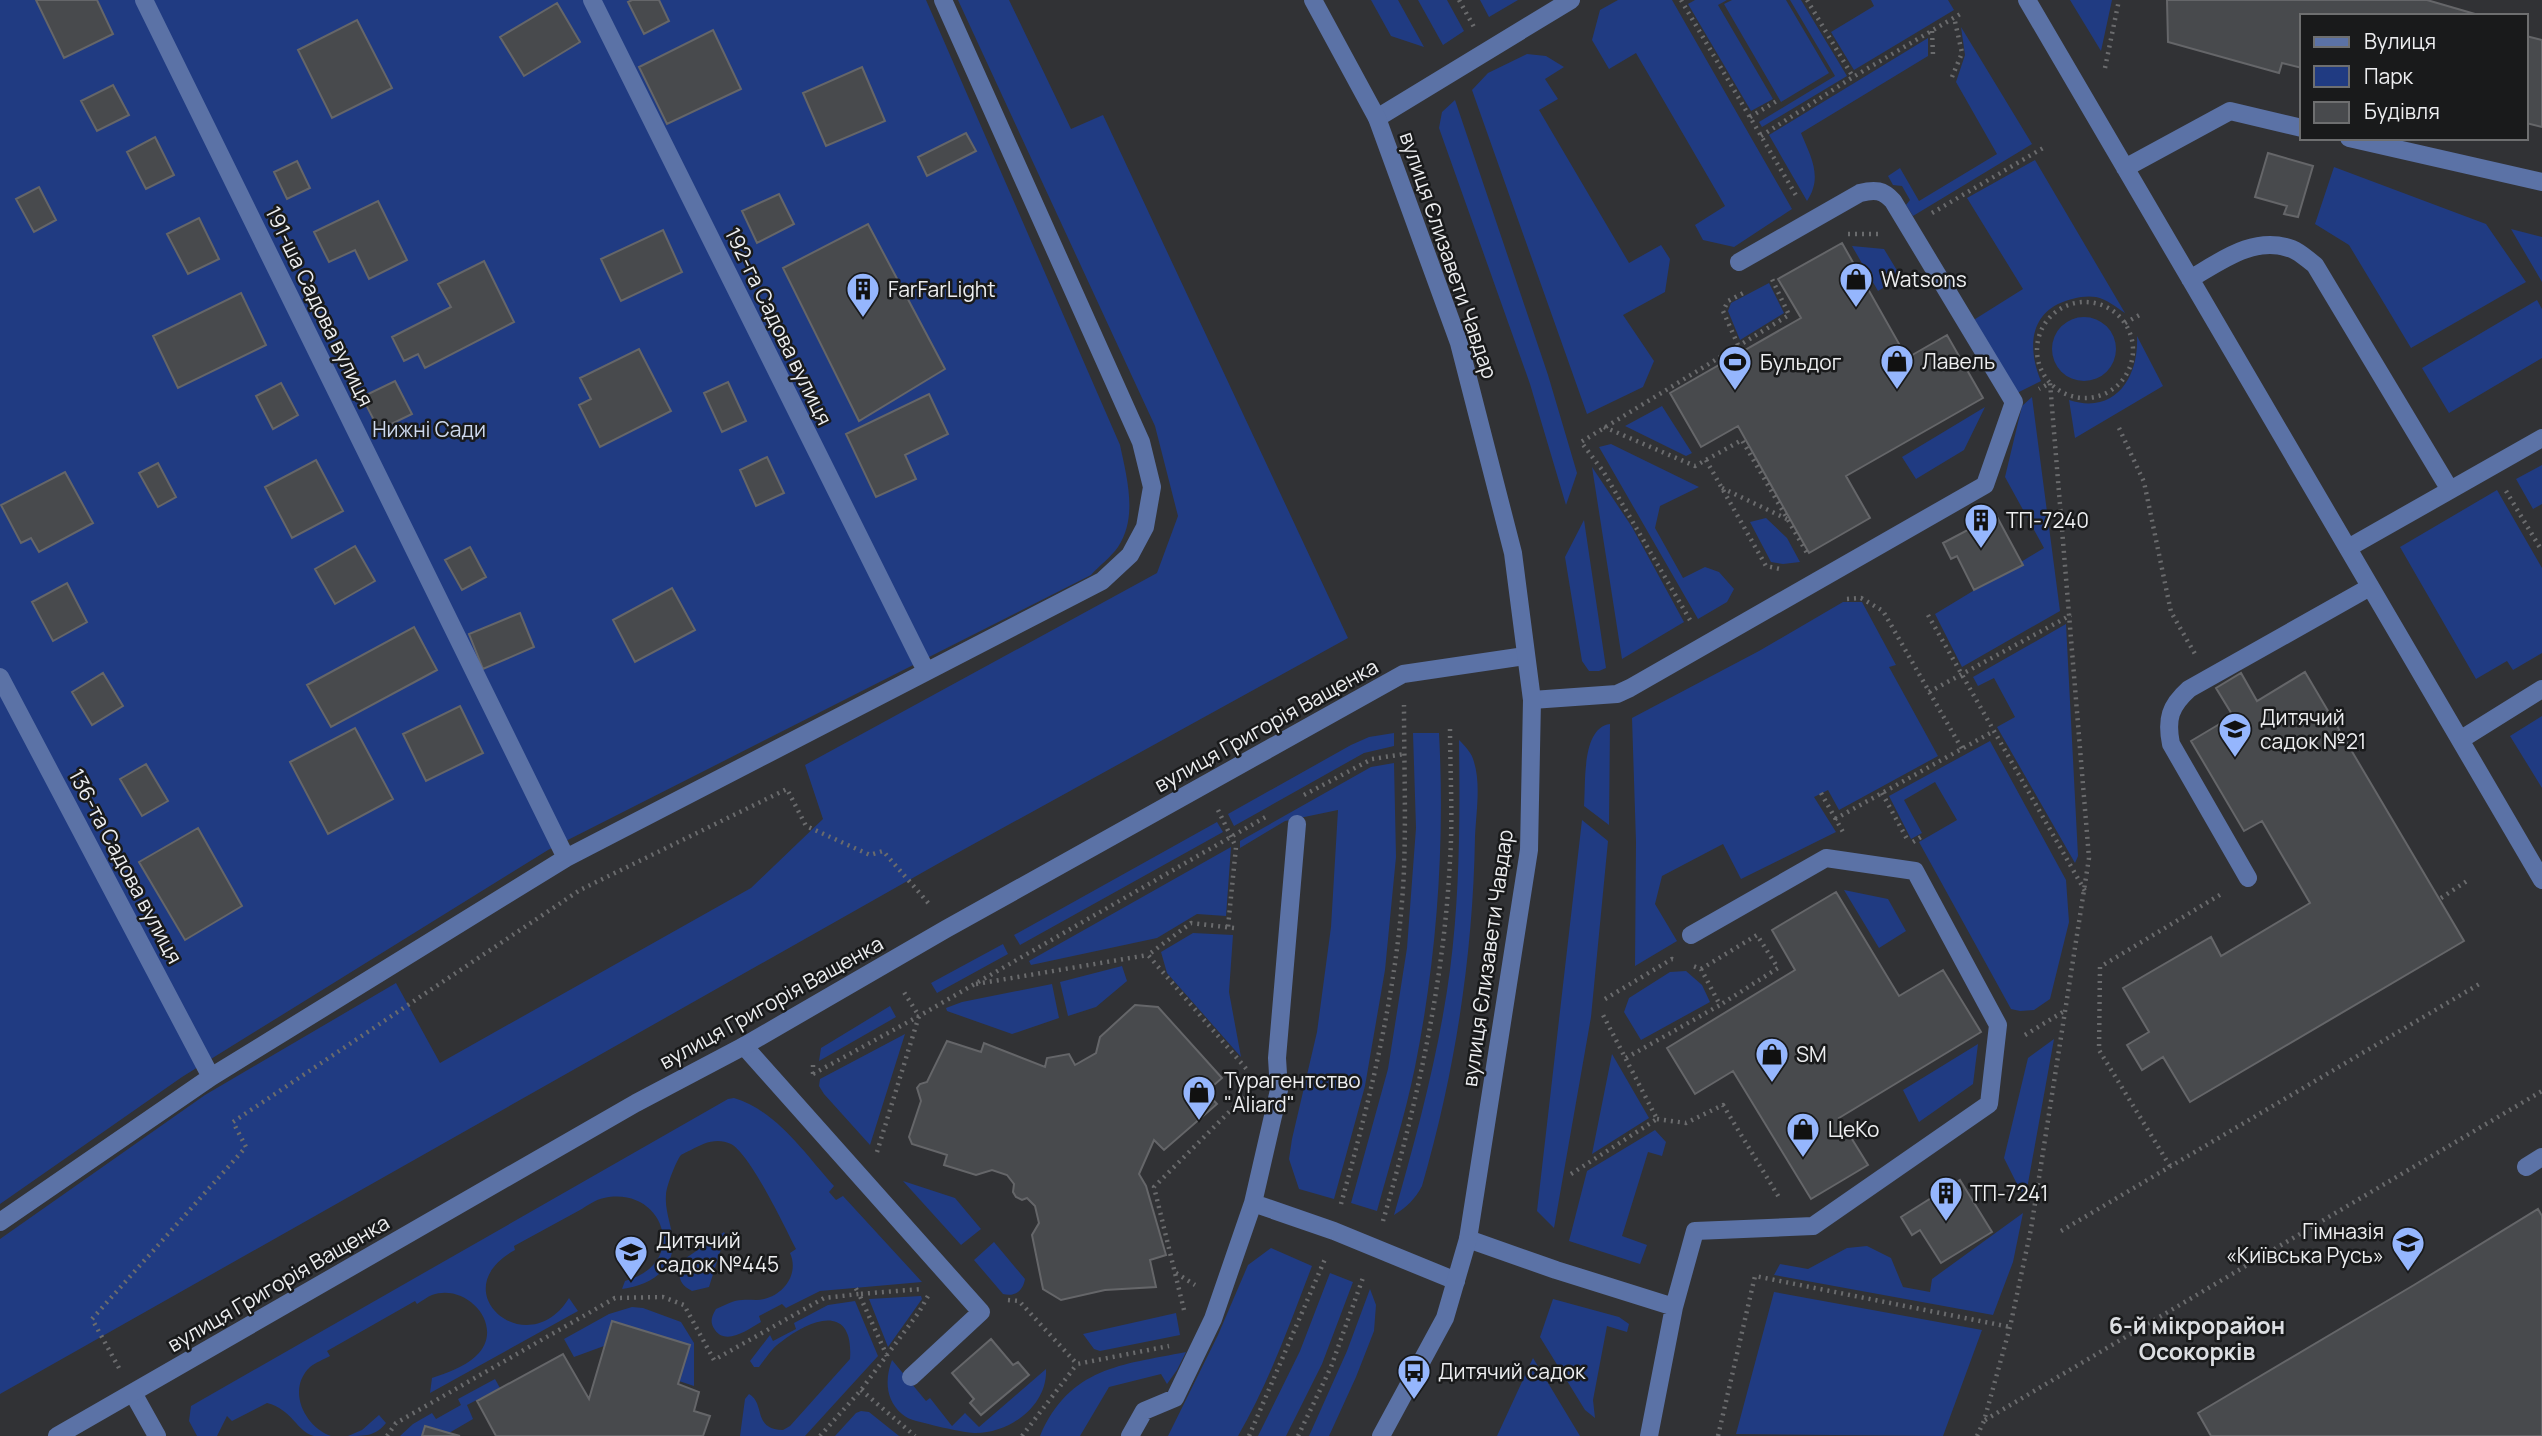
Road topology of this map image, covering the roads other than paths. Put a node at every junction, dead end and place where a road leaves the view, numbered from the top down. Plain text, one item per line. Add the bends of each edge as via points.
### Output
1 (144, 0) edge
2 (592, 0) edge
3 (943, 0) edge
4 (1313, 0) edge
5 (1571, 0) edge
6 (2027, 0) edge
7 (1377, 118) junction
8 (2300, 128) edge
9 (2358, 140) edge
10 (2125, 168) junction
11 (2542, 182) edge
12 (1739, 262) dead end
13 (2190, 279) junction
14 (2542, 438) edge
15 (2450, 490) junction
16 (2348, 548) junction
17 (2370, 587) junction
18 (1525, 656) junction
19 (926, 671) junction
20 (0, 677) edge
21 (2542, 689) edge
22 (1532, 700) junction
23 (2460, 740) junction
24 (1297, 824) dead end
25 (566, 858) junction
26 (2248, 878) road end
27 (2542, 880) edge
28 (1691, 935) dead end
29 (744, 1046) junction
30 (211, 1077) junction
31 (1253, 1202) junction
32 (0, 1222) edge
33 (1468, 1239) junction
34 (1456, 1281) junction
35 (1674, 1307) junction
36 (911, 1377) dead end
37 (133, 1393) junction
38 (57, 1436) edge
39 (157, 1436) edge
40 (1130, 1436) edge
41 (1381, 1436) edge
42 (1648, 1436) edge

1 - 25 street, 191-ша Садова вулиця
2 - 19 street, 192-га Садова вулиця
3 - 19 street via 1142,442 1152,487 1145,527 1130,555 1102,581
4 - 7 street, вулиця Єлизавети Чавдар
5 - 7 street
6 - 10 street
7 - 18 street, вулиця Єлизавети Чавдар via 1459,343 1513,553
8 - 10 street via 2230,111
9 - 11 street
10 - 13 street
12 - 22 street via 1860,192 1886,194 2014,402 1985,485 1630,688 1617,694
13 - 15 street via 2248,247 2271,244 2294,250 2315,265
13 - 16 street
14 - 15 street
15 - 16 street
16 - 17 street
17 - 23 street
17 - 26 street via 2177,700 2167,725 2171,744
18 - 22 street, вулиця Єлизавети Чавдар
18 - 29 street, вулиця Григорія Ващенка via 1403,674
19 - 25 street
20 - 30 street, 136-та Садова вулиця
21 - 23 street
22 - 33 street, вулиця Єлизавети Чавдар via 1529,850
23 - 27 street
24 - 31 street via 1277,1058 1279,1090
25 - 30 street
28 - 35 street via 1826,858 1915,871 1998,1025 1989,1104 1813,1226 1695,1231
29 - 36 street via 981,1312
29 - 37 street, вулиця Григорія Ващенка via 636,1103
30 - 32 street
31 - 34 street
31 - 40 street via 1213,1319 1175,1398 1144,1410
33 - 34 street, вулиця Єлизавети Чавдар
33 - 35 street
34 - 41 street, вулиця Єлизавети Чавдар via 1445,1318
35 - 42 street
37 - 38 street, вулиця Григорія Ващенка
37 - 39 street

